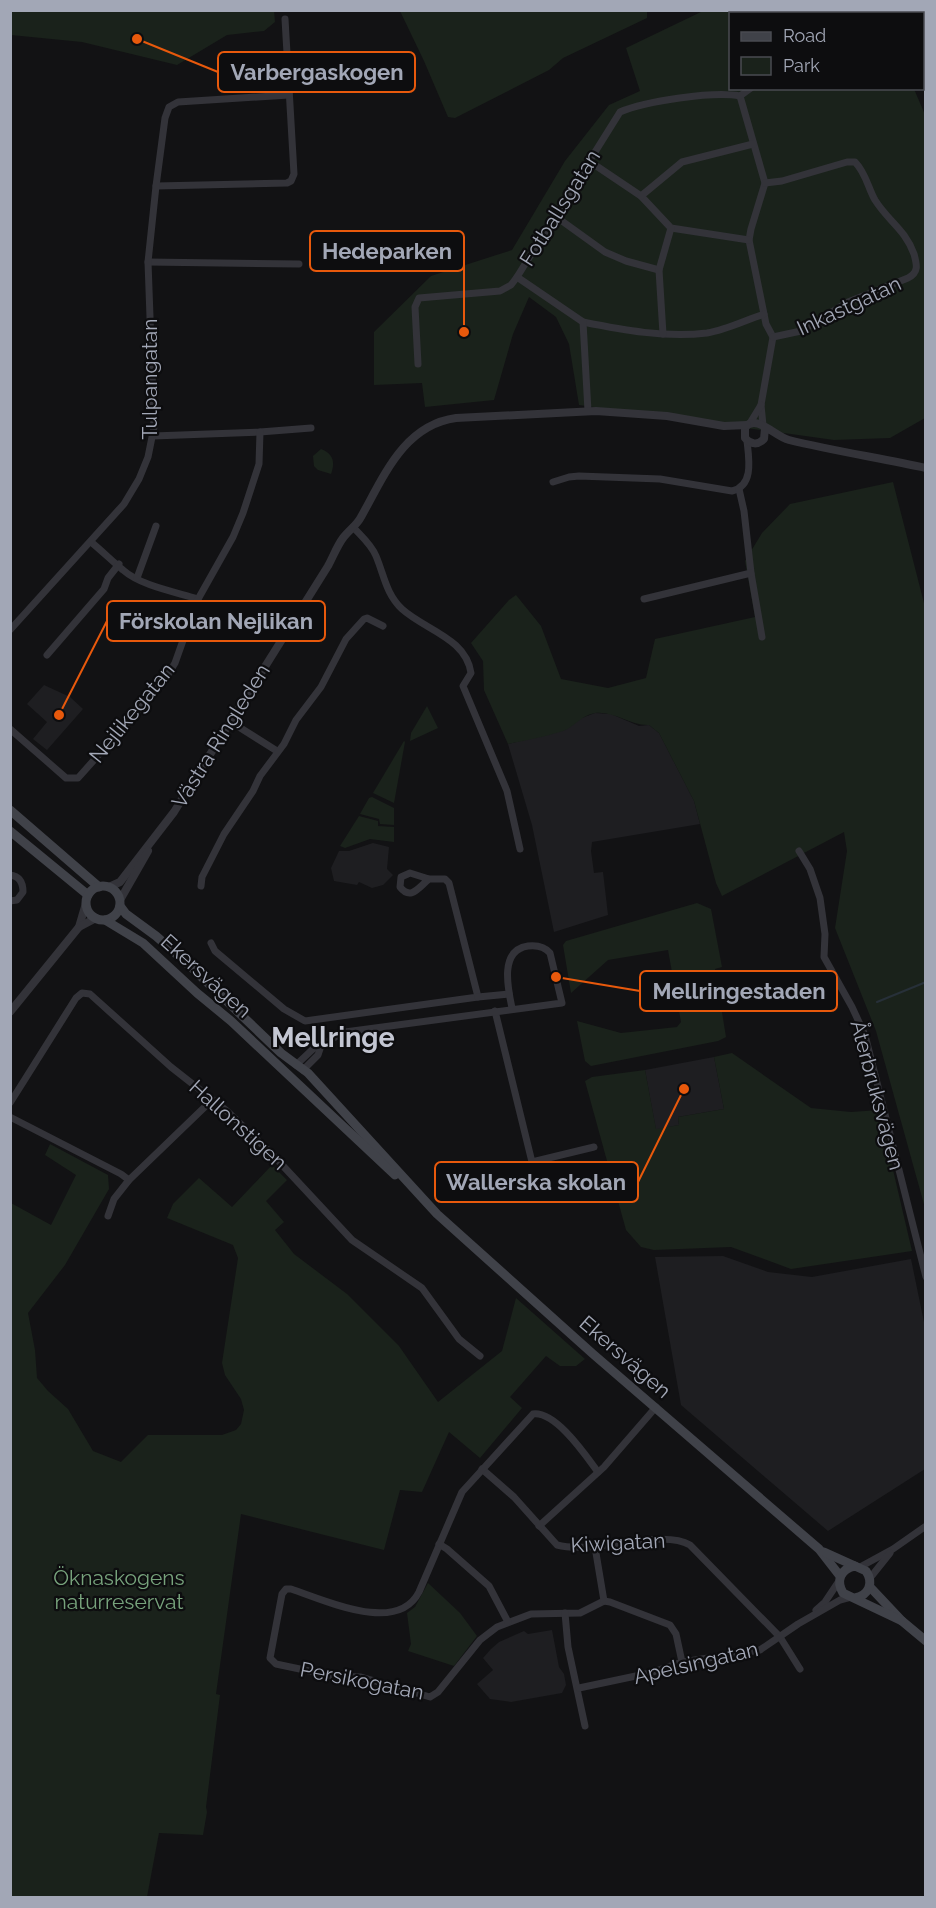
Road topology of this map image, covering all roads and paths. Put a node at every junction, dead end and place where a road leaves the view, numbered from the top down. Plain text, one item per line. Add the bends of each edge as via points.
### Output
1 (285, 19) dead end
2 (748, 90) edge
3 (289, 95) junction
4 (740, 96) junction
5 (753, 144) junction
6 (589, 161) junction
7 (765, 183) junction
8 (156, 186) junction
9 (641, 196) junction
10 (555, 216) junction
11 (671, 228) junction
12 (750, 240) junction
13 (148, 262) junction
14 (300, 264) dead end
15 (659, 270) junction
16 (517, 277) junction
17 (764, 314) junction
18 (583, 322) junction
19 (663, 334) junction
20 (773, 337) junction
21 (418, 364) dead end
22 (761, 405) junction
23 (588, 411) junction
24 (749, 424) junction
25 (724, 426) junction
26 (764, 427) junction
27 (310, 428) dead end
28 (260, 432) junction
29 (153, 436) junction
30 (786, 439) junction
31 (746, 440) junction
32 (760, 442) junction
33 (750, 462) junction
34 (926, 468) edge
35 (553, 482) dead end
36 (739, 489) junction
37 (156, 526) dead end
38 (352, 527) junction
39 (91, 542) junction
40 (119, 564) junction
41 (751, 573) junction
42 (136, 578) junction
43 (198, 599) junction
44 (644, 599) dead end
45 (383, 626) dead end
46 (10, 630) edge
47 (762, 637) dead end
48 (47, 655) dead end
49 (231, 722) junction
50 (10, 729) edge
51 (277, 751) junction
52 (10, 810) edge
53 (10, 831) edge
54 (520, 849) dead end
55 (799, 851) dead end
56 (138, 862) junction
57 (10, 875) edge
58 (429, 879) dead end
59 (201, 886) dead end
60 (104, 887) junction
61 (88, 899) junction
62 (10, 901) edge
63 (120, 903) junction
64 (101, 919) junction
65 (79, 927) junction
66 (211, 943) dead end
67 (509, 994) junction
68 (478, 997) junction
69 (512, 1008) junction
70 (495, 1011) junction
71 (10, 1012) edge
72 (299, 1067) junction
73 (289, 1077) junction
74 (212, 1100) junction
75 (10, 1103) edge
76 (10, 1116) edge
77 (594, 1147) dead end
78 (129, 1180) junction
79 (411, 1188) junction
80 (108, 1216) dead end
81 (926, 1277) edge
82 (480, 1356) dead end
83 (656, 1407) junction
84 (482, 1469) junction
85 (598, 1472) junction
86 (539, 1526) junction
87 (926, 1526) edge
88 (439, 1544) junction
89 (595, 1547) junction
90 (819, 1549) junction
91 (893, 1549) junction
92 (857, 1566) junction
93 (840, 1579) junction
94 (870, 1583) junction
95 (853, 1597) junction
96 (604, 1601) junction
97 (565, 1613) junction
98 (805, 1620) junction
99 (902, 1621) junction
100 (508, 1622) junction
101 (780, 1637) junction
102 (926, 1641) edge
103 (682, 1662) junction
104 (800, 1668) dead end
105 (579, 1688) junction
106 (585, 1726) dead end

1 - 3 street
2 - 4 street
3 - 8 street, Tulpangatan via 173,104 165,118
3 - 8 street via 294,174 291,181
4 - 5 street
4 - 6 street, Fotballsgatan via 685,98 620,112
5 - 7 street
5 - 9 street via 682,162
6 - 9 street
6 - 10 street, Fotballsgatan
7 - 12 street
7 - 20 street, Inkastgatan via 855,162 876,201 909,239 918,267 908,279 848,302 801,331
8 - 13 street, Tulpangatan
9 - 11 street
10 - 15 street via 605,252
10 - 16 street, Fotballsgatan
11 - 12 street
11 - 15 street
12 - 17 street
13 - 14 street
13 - 29 street, Tulpangatan
15 - 19 street
16 - 18 street, Fotballsgatan
16 - 21 street via 500,291 419,298 415,307
17 - 19 street via 708,333
17 - 20 street
18 - 19 street
18 - 23 street
20 - 22 street
22 - 24 street
22 - 26 street
23 - 25 street, Västra Ringleden via 658,415
23 - 38 street, Västra Ringleden via 456,418 425,427 400,450 360,520
24 - 25 street
24 - 26 street via 757,422
24 - 31 street via 744,431
25 - 31 street
26 - 30 street
26 - 32 street via 766,435
27 - 28 street
28 - 29 street
28 - 43 street, Nejlikegatan via 259,464 243,513
29 - 39 street, Tulpangatan via 135,486
30 - 32 street
30 - 34 street
31 - 32 street
31 - 33 street
32 - 33 street
33 - 36 street via 746,482
35 - 36 street via 579,476 660,479
36 - 41 street
37 - 42 street
38 - 49 street, Västra Ringleden
38 - 54 street via 372,549 384,582 399,607 457,646 466,658 471,674 463,686 507,791
39 - 40 street
39 - 46 street, Tulpangatan
40 - 42 street
40 - 48 street via 104,589
41 - 44 street
41 - 47 street
42 - 43 street
43 - 50 street, Nejlikegatan via 166,678 78,778 66,777
45 - 51 street via 367,618 358,624
49 - 51 street
49 - 56 street, Västra Ringleden
51 - 59 street via 224,834
52 - 60 main road
53 - 61 main road
55 - 81 street, Återbruksvägen via 820,898 824,957 865,1035
56 - 60 street, Västra Ringleden via 120,882
56 - 63 street, Västra Ringleden
57 - 62 street via 20,880 23,892 17,900
58 - 68 street via 445,879 449,883
60 - 61 main road
60 - 63 main road via 115,891
61 - 64 main road via 90,913
61 - 65 street
63 - 64 main road via 116,914
63 - 72 main road, Ekersvägen via 126,914 189,965
64 - 65 street
64 - 73 main road, Ekersvägen via 143,943
65 - 71 street
66 - 68 street via 215,951 284,1009 305,1021
67 - 68 street
67 - 69 street
67 - 69 street via 506,973 516,952 525,946 546,948 562,1003
69 - 70 street
70 - 72 street via 345,1032 313,1049
70 - 77 street via 532,1162
72 - 73 main road
72 - 79 main road, Ekersvägen
73 - 79 main road, Ekersvägen
74 - 75 street, Hallonstigen via 90,994 82,993
74 - 78 street
74 - 82 street, Hallonstigen via 272,1153 352,1240 422,1288 459,1339
76 - 78 street
78 - 80 street via 114,1199
79 - 83 main road, Ekersvägen
83 - 85 street
83 - 90 main road, Ekersvägen
84 - 85 street via 537,1413 573,1437
84 - 86 street, Kiwigatan
84 - 88 street via 462,1492
85 - 86 street
86 - 89 street, Kiwigatan via 557,1545
87 - 91 street
88 - 100 street via 489,1586
88 - 100 street, Persikogatan via 417,1596 399,1610 364,1613 286,1590 282,1594 271,1660 333,1676 361,1677 430,1697 480,1640
89 - 96 street
89 - 101 street, Kiwigatan via 667,1539 686,1543
90 - 92 main road, Ekersvägen
90 - 93 main road, Ekersvägen
91 - 92 street
91 - 94 street
92 - 93 main road via 846,1569
92 - 94 main road via 867,1571
93 - 95 main road via 842,1590
93 - 98 street, Apelsingatan via 825,1602
94 - 95 main road via 864,1594
94 - 99 main road
95 - 98 street, Apelsingatan
95 - 99 main road
96 - 97 street, Persikogatan via 580,1613
96 - 103 street via 670,1625
97 - 100 street, Persikogatan via 531,1614
97 - 105 street via 568,1647
98 - 101 street, Apelsingatan
99 - 102 main road
101 - 103 street, Apelsingatan via 760,1650
101 - 104 street, Kiwigatan
103 - 105 street, Apelsingatan
105 - 106 street

